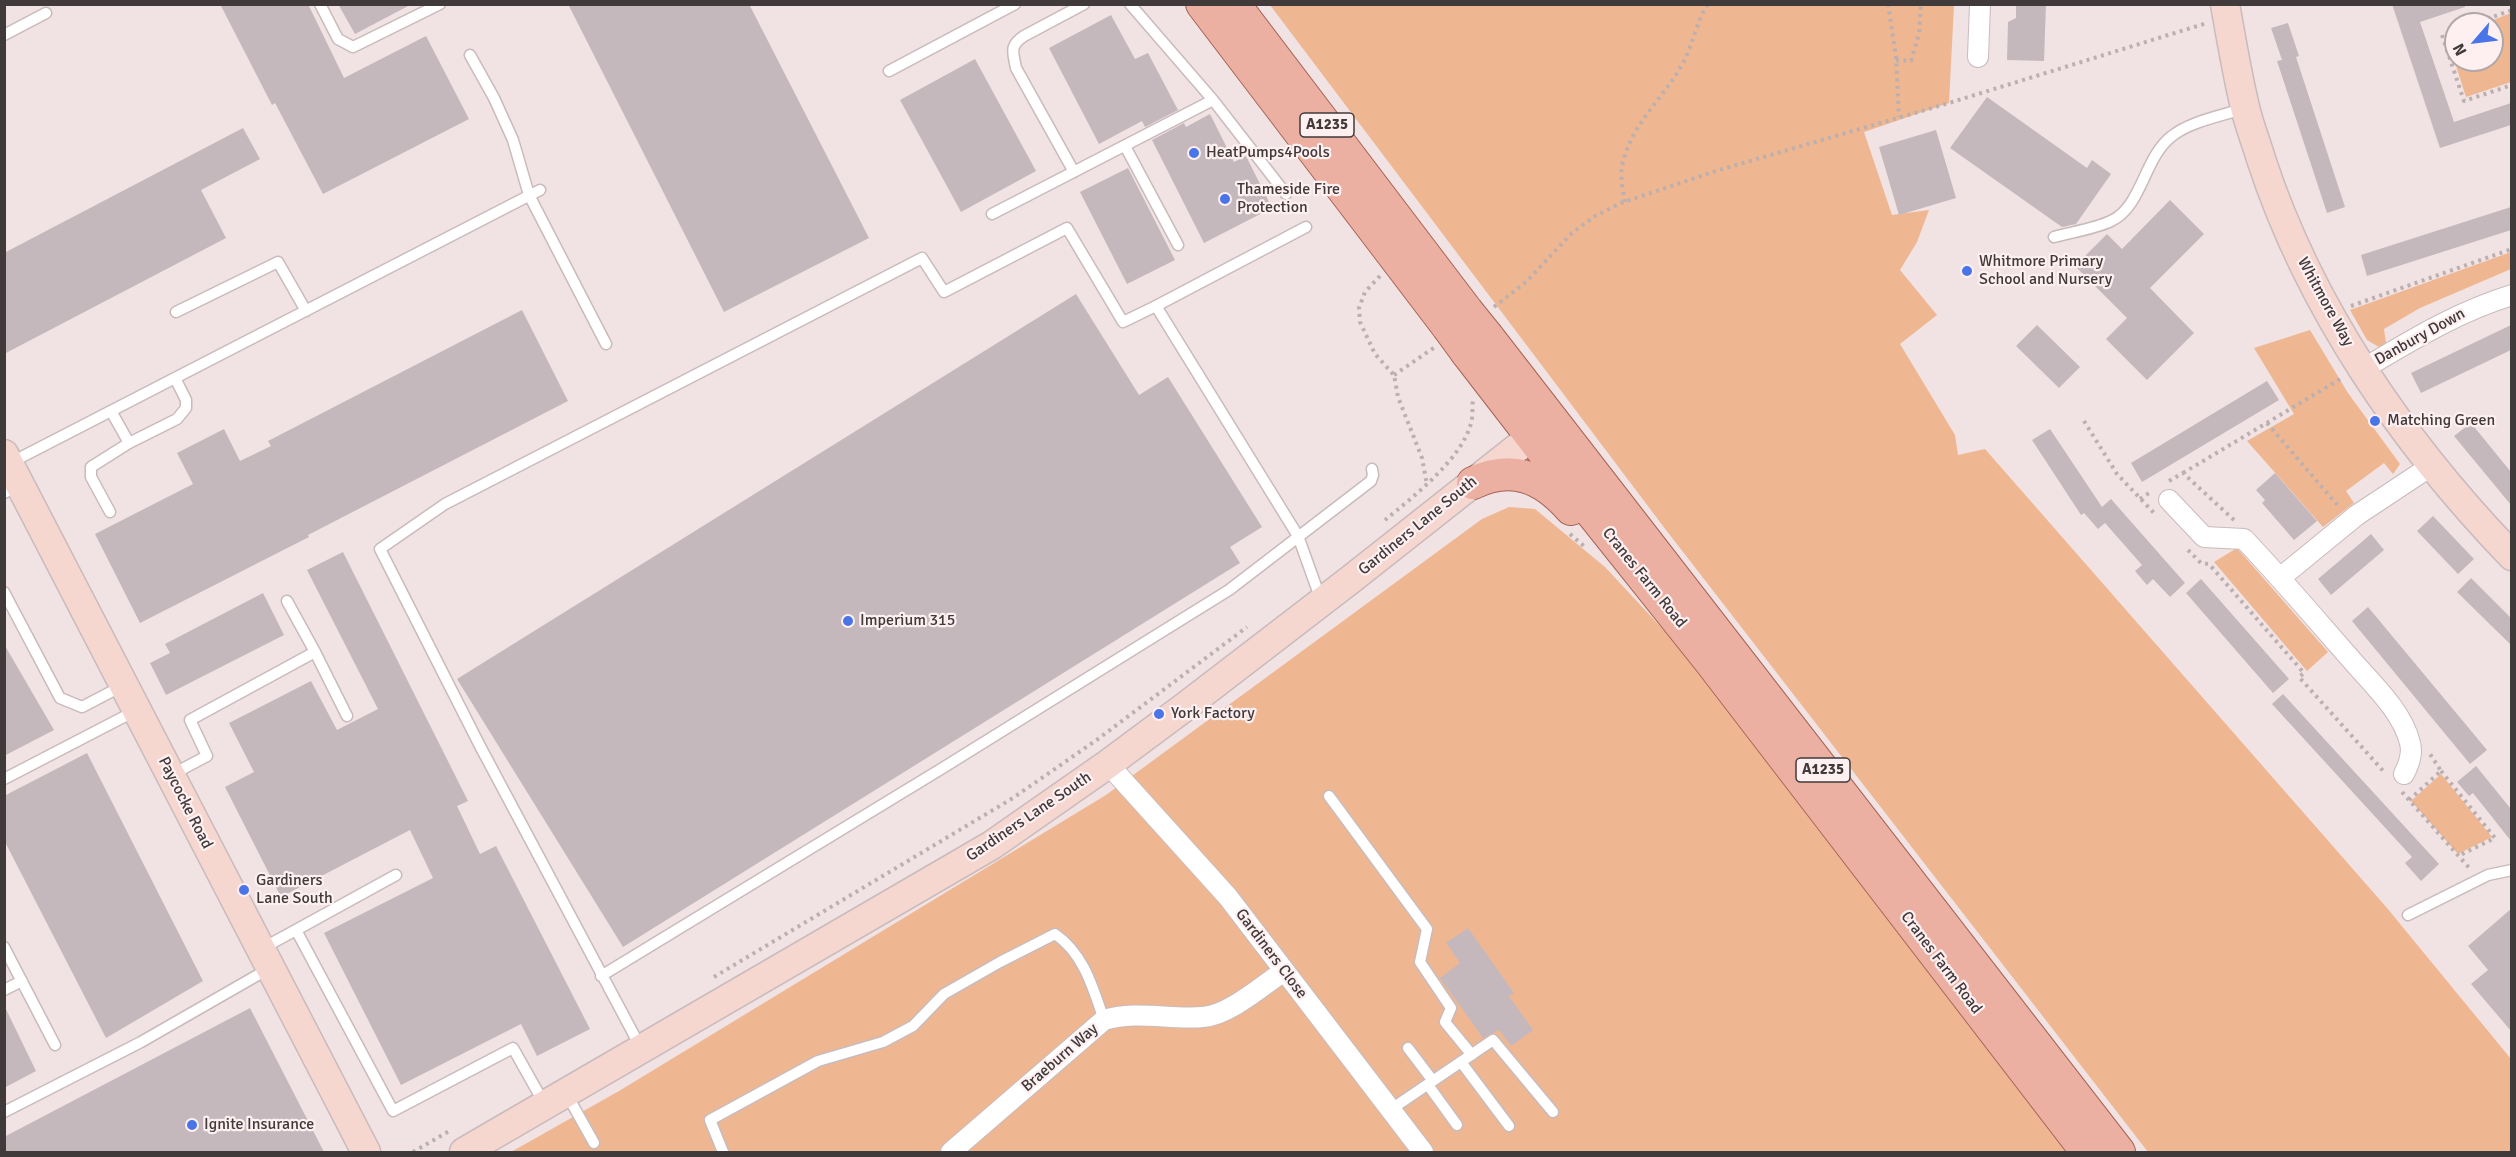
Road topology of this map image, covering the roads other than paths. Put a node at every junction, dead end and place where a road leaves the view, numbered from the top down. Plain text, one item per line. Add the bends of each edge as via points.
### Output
1 (320, 4) edge
2 (440, 4) edge
3 (1015, 4) edge
4 (1084, 4) edge
5 (1130, 4) edge
6 (1202, 4) edge
7 (1234, 4) edge
8 (1980, 4) edge
9 (2226, 11) edge
10 (46, 13) dead end
11 (4, 35) edge
12 (470, 55) dead end
13 (1978, 57) dead end
14 (889, 71) dead end
15 (1213, 100) junction
16 (2245, 108) junction
17 (1125, 146) junction
18 (1074, 172) junction
19 (540, 190) dead end
20 (1286, 194) dead end
21 (529, 195) junction
22 (992, 214) dead end
23 (1306, 226) dead end
24 (2054, 237) dead end
25 (1178, 245) dead end
26 (2511, 295) edge
27 (1156, 306) junction
28 (306, 310) junction
29 (176, 312) dead end
30 (1468, 329) junction
31 (606, 344) dead end
32 (2353, 373) junction
33 (175, 378) junction
34 (111, 411) junction
35 (1542, 428) junction
36 (129, 443) junction
37 (2431, 465) junction
38 (1372, 469) dead end
39 (10, 474) edge
40 (1473, 483) junction
41 (2164, 490) road end
42 (110, 512) dead end
43 (1298, 536) junction
44 (2511, 556) edge
45 (2280, 578) junction
46 (4, 592) edge
47 (287, 601) dead end
48 (1322, 603) junction
49 (1665, 603) junction
50 (315, 652) junction
51 (124, 685) junction
52 (137, 710) junction
53 (347, 716) dead end
54 (1108, 764) junction
55 (171, 775) junction
56 (4, 779) edge
57 (2397, 780) road end
58 (1329, 796) dead end
59 (2511, 870) edge
60 (396, 875) dead end
61 (2408, 915) dead end
62 (296, 930) junction
63 (4, 947) edge
64 (265, 958) junction
65 (1284, 971) junction
66 (601, 976) junction
67 (22, 981) junction
68 (4, 990) edge
69 (1104, 1020) junction
70 (55, 1045) dead end
71 (1408, 1048) dead end
72 (641, 1049) junction
73 (1472, 1055) junction
74 (1461, 1062) junction
75 (1431, 1083) junction
76 (555, 1099) junction
77 (1390, 1110) junction
78 (4, 1112) edge
79 (1553, 1112) dead end
80 (1457, 1125) dead end
81 (1509, 1126) dead end
82 (459, 1141) edge
83 (594, 1143) dead end
84 (366, 1152) edge
85 (723, 1152) edge
86 (951, 1152) edge
87 (1423, 1152) edge
88 (2086, 1152) edge
89 (2119, 1152) edge

1 - 2 lane via 338,39 353,47
3 - 14 lane
4 - 18 lane via 1015,41 1012,49 1016,68
5 - 15 lane
6 - 30 main road, Cranes Farm Road / A1235
7 - 30 main road, Cranes Farm Road / A1235
8 - 13 street
9 - 16 street, Whitmore Way
10 - 11 lane
12 - 21 lane via 513,140
15 - 17 lane
15 - 20 lane
16 - 24 lane via 2170,137 2153,158 2130,203 2112,221
16 - 32 street, Whitmore Way via 2267,177
17 - 18 lane
17 - 25 lane
18 - 22 lane
19 - 21 lane
21 - 28 lane
21 - 31 lane
23 - 27 lane
26 - 32 street, Danbury Down via 2467,310
27 - 43 lane
27 - 66 lane via 1123,322 1067,228 944,292 922,258 445,504 381,549
28 - 29 lane via 278,262
28 - 33 lane
30 - 35 main road, Cranes Farm Road / A1235
32 - 37 street, Whitmore Way
33 - 34 lane
33 - 36 lane via 186,400 182,415
34 - 36 lane
34 - 39 lane
35 - 40 street, Gardiners Lane South
35 - 49 main road, Cranes Farm Road / A1235
35 - 89 main road, Cranes Farm Road / A1235
36 - 42 lane via 91,467
37 - 44 street, Whitmore Way
37 - 45 street via 2357,515
38 - 43 lane via 1371,481
39 - 51 street, Paycocke Road
40 - 48 street, Gardiners Lane South
40 - 49 main road, A1235 via 1499,473 1513,473 1546,486
41 - 45 street via 2204,537 2244,539
43 - 48 lane
43 - 66 lane via 1228,590
45 - 57 street via 2395,712 2411,745 2411,759
46 - 51 lane via 60,698 82,706
47 - 50 lane
48 - 54 street, Gardiners Lane South
49 - 88 main road, Cranes Farm Road / A1235
50 - 53 lane
50 - 55 lane via 190,720 207,756
51 - 52 street, Paycocke Road
52 - 55 street, Paycocke Road
52 - 56 lane
54 - 65 street, Gardiners Close via 1228,897
54 - 72 street, Gardiners Lane South via 992,844
55 - 64 street, Paycocke Road
58 - 73 lane via 1427,929 1420,962 1451,1008 1445,1022
59 - 61 lane via 2488,876
60 - 62 lane
62 - 64 lane
62 - 76 lane via 393,1111 513,1048
63 - 67 lane
64 - 78 lane via 141,1042
64 - 84 street, Paycocke Road
65 - 69 street, Braeburn Way via 1226,1010 1204,1017 1118,1015
65 - 77 street, Gardiners Close
66 - 72 lane
67 - 68 lane
67 - 70 lane
69 - 85 lane via 1083,964 1069,944 1055,934 944,994 913,1026 883,1042 818,1061 710,1120
69 - 86 street, Braeburn Way
71 - 75 lane
72 - 76 street, Gardiners Lane South
73 - 74 lane
73 - 79 lane via 1493,1040
74 - 75 lane
74 - 81 lane
75 - 77 lane
75 - 80 lane
76 - 82 street, Gardiners Lane South
76 - 83 lane
77 - 87 street, Gardiners Close

